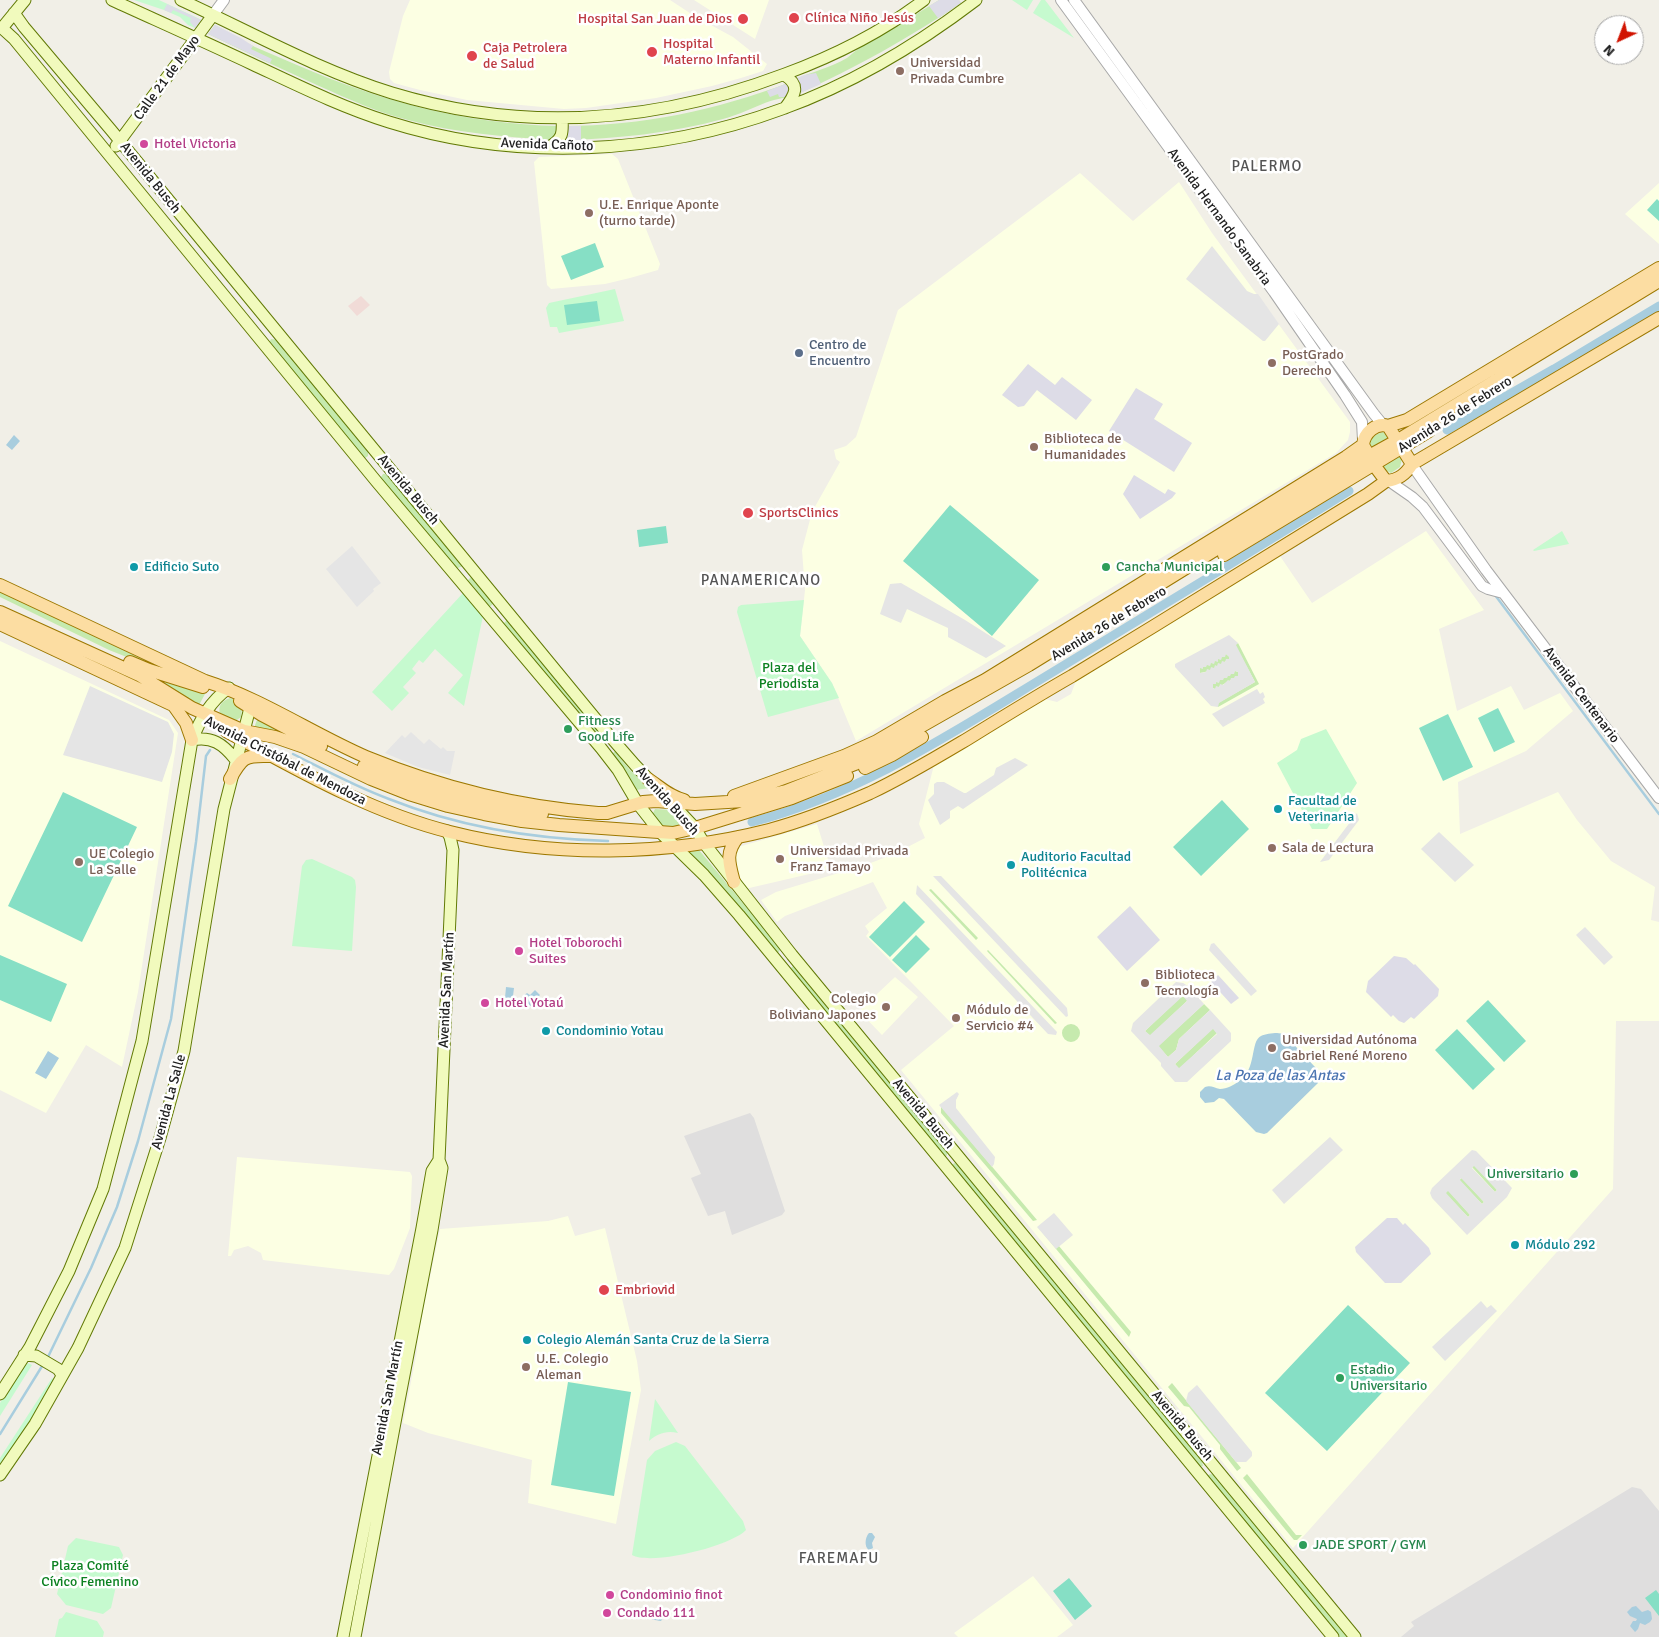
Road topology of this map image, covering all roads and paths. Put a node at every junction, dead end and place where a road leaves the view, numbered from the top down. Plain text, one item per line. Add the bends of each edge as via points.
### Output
1 (25, 0) edge
2 (112, 0) edge
3 (181, 0) edge
4 (224, 0) edge
5 (924, 0) edge
6 (976, 0) edge
7 (1061, 0) edge
8 (1074, 0) edge
9 (14, 13) junction
10 (213, 15) junction
11 (24, 27) junction
12 (1, 29) edge
13 (196, 38) junction
14 (14, 39) junction
15 (784, 75) junction
16 (1133, 82) junction
17 (1125, 89) junction
18 (785, 108) junction
19 (562, 118) junction
20 (111, 130) junction
21 (1161, 130) junction
22 (120, 141) junction
23 (98, 142) junction
24 (549, 147) junction
25 (109, 155) junction
26 (1659, 268) edge
27 (1659, 281) edge
28 (236, 283) junction
29 (1659, 291) edge
30 (224, 296) junction
31 (249, 299) junction
32 (235, 310) junction
33 (263, 316) junction
34 (1659, 318) edge
35 (252, 330) junction
36 (279, 334) junction
37 (264, 344) junction
38 (1356, 388) junction
39 (1345, 395) junction
40 (1385, 426) junction
41 (1400, 443) junction
42 (1367, 452) junction
43 (378, 454) junction
44 (1412, 464) junction
45 (364, 467) junction
46 (391, 470) junction
47 (376, 481) junction
48 (1388, 481) junction
49 (476, 572) junction
50 (0, 585) edge
51 (462, 585) junction
52 (1496, 591) junction
53 (0, 603) edge
54 (0, 612) edge
55 (0, 624) edge
56 (1029, 665) junction
57 (985, 680) junction
58 (225, 691) junction
59 (251, 703) junction
60 (174, 706) junction
61 (203, 716) junction
62 (242, 735) junction
63 (611, 737) junction
64 (192, 740) junction
65 (601, 748) junction
66 (272, 756) junction
67 (235, 760) junction
68 (230, 779) junction
69 (648, 779) junction
70 (442, 784) junction
71 (420, 788) junction
72 (1659, 798) edge
73 (464, 800) junction
74 (724, 801) junction
75 (672, 803) junction
76 (638, 804) junction
77 (699, 804) junction
78 (589, 813) junction
79 (695, 828) junction
80 (447, 831) junction
81 (660, 832) junction
82 (462, 835) junction
83 (738, 837) junction
84 (704, 843) junction
85 (673, 846) junction
86 (453, 850) junction
87 (734, 882) junction
88 (750, 930) junction
89 (792, 955) junction
90 (956, 1153) junction
91 (439, 1160) junction
92 (944, 1163) junction
93 (31, 1353) junction
94 (61, 1370) junction
95 (0, 1394) edge
96 (1215, 1466) junction
97 (0, 1475) edge
98 (1201, 1477) junction
99 (343, 1637) edge
100 (355, 1637) edge
101 (1333, 1637) edge
102 (1355, 1637) edge

1 - 9 main road
2 - 13 main road, Avenida Cañoto
3 - 10 main road, Avenida Cañoto
4 - 10 street, Calle 21 de Mayo
5 - 15 main road, Avenida Cañoto via 848,47
6 - 18 main road, Avenida Cañoto via 894,56
7 - 17 street, Avenida Hernando Sanabria
8 - 16 street, Avenida Hernando Sanabria
9 - 11 main road, Avenida Busch
9 - 12 main road
10 - 13 main road, Calle 21 de Mayo
10 - 19 main road, Avenida Cañoto via 336,73 391,93 477,111
11 - 14 main road via 18,30
11 - 20 main road, Avenida Busch
12 - 14 main road, Avenida Busch
13 - 22 main road, Calle 21 de Mayo
13 - 24 main road, Avenida Cañoto via 318,95 390,123 478,142
14 - 23 main road, Avenida Busch
15 - 18 main road via 795,88
15 - 19 main road, Avenida Cañoto via 716,98 680,106 608,116
16 - 17 street
16 - 21 street, Avenida Hernando Sanabria
17 - 21 street, Avenida Hernando Sanabria
18 - 24 main road, Avenida Cañoto via 706,132 660,141
19 - 24 main road via 558,143
20 - 22 main road, Avenida Busch
20 - 23 main road via 108,140
21 - 38 street, Avenida Hernando Sanabria
21 - 39 street, Avenida Hernando Sanabria
22 - 25 main road, Calle 21 de Mayo
22 - 28 main road, Avenida Busch
23 - 25 main road, Avenida Busch
25 - 30 main road, Avenida Busch
26 - 40 main road, Avenida 26 de Febrero via 1407,420
27 - 41 main road, Avenida 26 de Febrero
28 - 30 main road via 236,292
28 - 31 main road, Avenida Busch
29 - 41 main road, Avenida 26 de Febrero
30 - 32 main road, Avenida Busch
31 - 32 main road via 240,302
31 - 33 main road, Avenida Busch
32 - 35 main road, Avenida Busch
33 - 35 main road via 262,327
33 - 36 main road, Avenida Busch
34 - 44 main road, Avenida 26 de Febrero
35 - 37 main road, Avenida Busch
36 - 37 main road via 270,334
36 - 43 main road, Avenida Busch
37 - 45 main road, Avenida Busch
38 - 39 street
38 - 40 street, Avenida Hernando Sanabria
39 - 42 street, Avenida Hernando Sanabria via 1362,422
40 - 41 main road
40 - 42 main road, Avenida 26 de Febrero via 1371,430
41 - 42 main road, Avenida 26 de Febrero
41 - 44 main road
42 - 48 main road
42 - 56 main road, Avenida 26 de Febrero
42 - 57 main road, Avenida 26 de Febrero via 1338,462
42 - 79 main road, Avenida 26 de Febrero via 892,755 792,798
43 - 45 main road via 374,463
43 - 46 main road, Avenida Busch
44 - 48 main road, Avenida 26 de Febrero via 1403,476
44 - 52 street, Avenida Centenario
45 - 47 main road, Avenida Busch
46 - 47 main road via 382,470
46 - 49 main road, Avenida Busch
47 - 51 main road, Avenida Busch
48 - 52 street, Avenida Centenario via 1423,507 1478,581
48 - 83 main road, Avenida 26 de Febrero via 927,763 870,793 817,814
49 - 51 main road via 466,575
49 - 63 main road, Avenida Busch
50 - 58 main road
51 - 65 main road, Avenida Busch
52 - 72 street, Avenida Centenario
53 - 58 main road via 149,670
54 - 61 main road, Avenida Cristóbal de Mendoza via 139,675
55 - 60 main road, Avenida Cristóbal de Mendoza
56 - 57 main road
56 - 74 main road, Avenida 26 de Febrero via 855,764 786,791 744,801
57 - 74 main road, Avenida 26 de Febrero via 877,741 818,767
58 - 59 main road
58 - 61 main road
59 - 62 main road, Avenida La Salle
59 - 70 main road via 365,756
59 - 71 main road via 289,729 358,763
60 - 61 main road, Avenida Cristóbal de Mendoza
60 - 64 main road via 186,723
61 - 62 main road, Avenida Cristóbal de Mendoza
61 - 64 main road
62 - 66 main road, Avenida Cristóbal de Mendoza
62 - 67 main road, Avenida La Salle
62 - 81 main road, Avenida Cristóbal de Mendoza via 290,741 386,785 448,806 522,821
63 - 65 main road via 610,747
63 - 69 main road, Avenida Busch
64 - 67 main road via 205,738 214,741
64 - 93 main road via 142,1041 120,1127 99,1198
65 - 76 main road, Avenida Busch
66 - 68 main road via 248,757 238,765
66 - 80 main road, Avenida Cristóbal de Mendoza via 361,800
67 - 68 main road, Avenida La Salle
68 - 94 main road, Avenida La Salle via 184,1051 160,1138 124,1248 78,1348
69 - 75 main road, Avenida Busch
69 - 77 main road via 678,798
70 - 71 main road
70 - 73 main road
70 - 78 main road via 503,799
71 - 73 main road
73 - 78 main road via 536,814
74 - 77 main road, Avenida 26 de Febrero
75 - 76 main road
75 - 77 main road, Avenida 26 de Febrero
75 - 79 main road, Avenida Busch
76 - 78 main road via 608,813
76 - 81 main road, Avenida Busch
79 - 81 main road, Avenida Cristóbal de Mendoza
79 - 84 main road, Avenida Busch
80 - 82 main road, Avenida Cristóbal de Mendoza
80 - 86 main road, Avenida San Martín
81 - 85 main road, Avenida Busch
82 - 85 main road, Avenida Cristóbal de Mendoza via 553,849
82 - 86 main road, Avenida San Martín
83 - 84 main road, Avenida 26 de Febrero
83 - 87 main road via 729,856
84 - 85 main road, Avenida Cristóbal de Mendoza
84 - 87 main road, Avenida Busch
85 - 88 main road, Avenida Busch via 704,875
86 - 91 main road, Avenida San Martín
87 - 89 main road, Avenida Busch
88 - 89 main road via 762,936 779,958
88 - 92 main road, Avenida Busch
89 - 90 main road, Avenida Busch
90 - 92 main road
90 - 96 main road, Avenida Busch
91 - 99 main road, Avenida San Martín via 432,1171
91 - 100 main road, Avenida San Martín via 442,1168 432,1230
92 - 98 main road, Avenida Busch
93 - 94 main road
93 - 95 main road
94 - 97 main road, Avenida La Salle via 35,1424
96 - 98 main road
96 - 102 main road, Avenida Busch
98 - 101 main road, Avenida Busch

